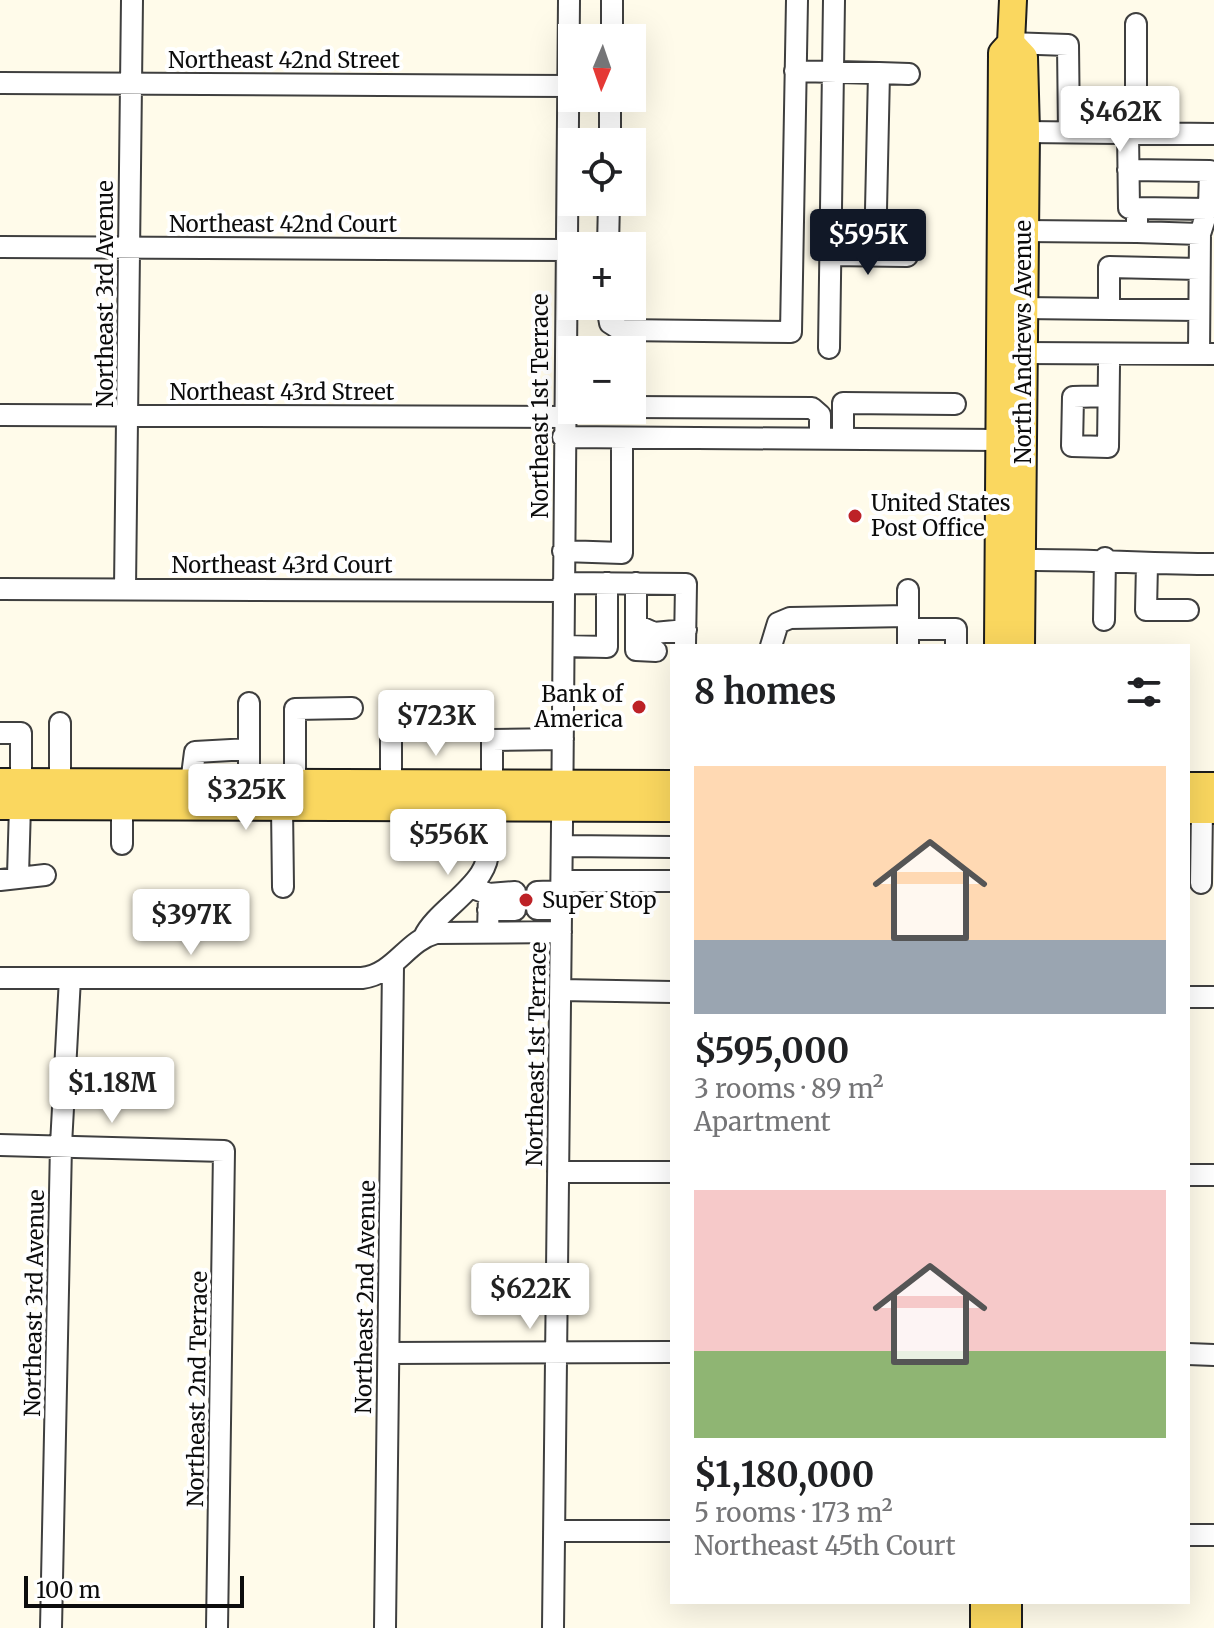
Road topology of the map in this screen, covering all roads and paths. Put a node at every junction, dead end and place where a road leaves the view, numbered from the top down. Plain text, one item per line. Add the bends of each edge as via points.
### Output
1 (132, 0) edge
2 (569, 0) edge
3 (612, 0) edge
4 (1013, 0) edge
5 (797, 1) edge
6 (834, 2) edge
7 (569, 24) edge
8 (612, 24) edge
9 (1136, 24) dead end
10 (1011, 43) junction
11 (795, 71) junction
12 (833, 72) junction
13 (879, 73) junction
14 (909, 74) dead end
15 (0, 83) edge
16 (131, 83) junction
17 (558, 86) edge
18 (569, 112) edge
19 (1026, 132) junction
20 (1069, 132) junction
21 (1132, 132) junction
22 (1214, 134) edge
23 (1128, 170) junction
24 (1137, 208) junction
25 (1208, 209) junction
26 (1024, 231) junction
27 (566, 232) edge
28 (1137, 232) junction
29 (1200, 234) junction
30 (0, 247) edge
31 (129, 247) junction
32 (558, 250) edge
33 (830, 255) junction
34 (875, 255) junction
35 (907, 256) dead end
36 (1199, 269) junction
37 (1023, 308) junction
38 (1109, 309) junction
39 (1199, 310) junction
40 (609, 320) edge
41 (1001, 329) junction
42 (829, 348) dead end
43 (1023, 353) junction
44 (1109, 354) junction
45 (1206, 354) edge
46 (1108, 396) dead end
47 (955, 404) dead end
48 (646, 407) edge
49 (0, 415) edge
50 (128, 415) junction
51 (558, 417) edge
52 (565, 424) edge
53 (584, 424) edge
54 (622, 438) junction
55 (820, 438) junction
56 (843, 438) junction
57 (999, 440) junction
58 (563, 551) junction
59 (1105, 558) junction
60 (1022, 560) junction
61 (1147, 564) junction
62 (1214, 564) edge
63 (607, 583) junction
64 (636, 583) junction
65 (563, 587) junction
66 (125, 588) junction
67 (0, 589) edge
68 (908, 590) dead end
69 (1188, 610) dead end
70 (1104, 620) dead end
71 (636, 625) junction
72 (908, 630) edge
73 (685, 638) edge
74 (772, 644) edge
75 (956, 644) edge
76 (998, 644) edge
77 (1021, 644) edge
78 (564, 646) junction
79 (656, 651) dead end
80 (249, 703) dead end
81 (352, 708) dead end
82 (60, 723) dead end
83 (391, 727) dead end
84 (0, 733) edge
85 (563, 739) junction
86 (249, 749) junction
87 (60, 783) junction
88 (191, 783) junction
89 (249, 783) junction
90 (295, 783) junction
91 (391, 783) junction
92 (492, 784) junction
93 (670, 784) edge
94 (1190, 786) edge
95 (1214, 786) edge
96 (10, 794) edge
97 (122, 795) junction
98 (564, 796) junction
99 (282, 807) junction
100 (461, 807) junction
101 (670, 808) edge
102 (1201, 810) edge
103 (122, 844) dead end
104 (564, 846) junction
105 (670, 847) edge
106 (1201, 851) edge
107 (45, 875) dead end
108 (9, 878) edge
109 (670, 881) edge
110 (1201, 883) edge
111 (283, 887) dead end
112 (562, 894) junction
113 (482, 897) junction
114 (537, 900) dead end
115 (515, 901) dead end
116 (488, 932) junction
117 (561, 932) junction
118 (424, 937) junction
119 (393, 966) junction
120 (0, 978) edge
121 (70, 978) junction
122 (561, 990) junction
123 (670, 992) edge
124 (1190, 997) edge
125 (1214, 997) edge
126 (0, 1145) edge
127 (61, 1145) junction
128 (558, 1172) junction
129 (670, 1172) edge
130 (1190, 1175) edge
131 (1214, 1175) edge
132 (556, 1352) junction
133 (670, 1352) edge
134 (389, 1353) junction
135 (1190, 1354) edge
136 (1214, 1355) edge
137 (554, 1531) junction
138 (670, 1531) edge
139 (1190, 1535) edge
140 (1214, 1535) edge
141 (984, 1604) edge
142 (1008, 1604) edge
143 (51, 1628) edge
144 (217, 1628) edge
145 (385, 1628) edge
146 (553, 1628) edge
147 (984, 1628) edge
148 (1008, 1628) edge

1 - 16 street, Northeast 3rd Avenue
2 - 7 street, Northeast 1st Terrace
3 - 8 street
4 - 10 main road, North Andrews Avenue
5 - 6 street
5 - 11 street
6 - 12 street
9 - 21 street
10 - 19 main road, North Andrews Avenue via 1024,57
10 - 20 street via 1068,45
10 - 41 main road, North Andrews Avenue via 1002,53
11 - 12 street
11 - 40 street via 791,332 621,330
12 - 13 street
12 - 33 street
13 - 14 street
13 - 34 street
15 - 16 street, Northeast 42nd Street
16 - 17 street, Northeast 42nd Street
16 - 31 street, Northeast 3rd Avenue
18 - 27 street, Northeast 1st Terrace
19 - 20 street
19 - 26 main road, North Andrews Avenue
20 - 21 street
21 - 22 street
21 - 23 street
23 - 24 street via 1129,208
23 - 25 street via 1210,171
24 - 25 street
24 - 28 street
25 - 29 street
26 - 28 street
26 - 37 main road, North Andrews Avenue
28 - 29 street
29 - 36 street
30 - 31 street, Northeast 42nd Court
31 - 32 street, Northeast 42nd Court
31 - 50 street, Northeast 3rd Avenue
33 - 34 street
33 - 42 street
34 - 35 street
36 - 38 street via 1109,267
36 - 39 street
37 - 38 street
37 - 43 main road, North Andrews Avenue
38 - 39 street
39 - 45 street
41 - 43 main road
41 - 57 main road, North Andrews Avenue
43 - 44 street
43 - 60 main road, North Andrews Avenue
44 - 45 street
44 - 46 street
47 - 56 street via 843,403
48 - 55 street via 812,408 820,415
49 - 50 street, Northeast 43rd Street
50 - 51 street, Northeast 43rd Street
50 - 66 street, Northeast 3rd Avenue
52 - 58 street, Northeast 1st Terrace
53 - 54 street, Northeast 43rd Street
54 - 55 street, Northeast 43rd Street
54 - 58 street via 622,553
55 - 56 street, Northeast 43rd Street
56 - 57 street, Northeast 43rd Street
57 - 76 main road, North Andrews Avenue
58 - 65 street, Northeast 1st Terrace
59 - 60 street
59 - 61 street
59 - 70 street
60 - 77 main road, North Andrews Avenue
61 - 62 street
61 - 69 street via 1146,610
63 - 64 street, Northeast 43rd Court
63 - 65 street, Northeast 43rd Court
63 - 78 street via 607,647
64 - 71 street
64 - 73 street, Northeast 43rd Court via 686,584
65 - 66 street, Northeast 43rd Court
65 - 78 street, Northeast 1st Terrace
66 - 67 street, Northeast 43rd Court
68 - 72 street
71 - 73 street
71 - 79 street via 636,650
72 - 74 street via 782,620
72 - 75 street via 956,629
78 - 85 street, Northeast 1st Terrace
80 - 86 street
81 - 90 street via 295,709
82 - 87 street
83 - 91 street
84 - 96 street via 21,733
85 - 92 street via 492,740
85 - 98 street, Northeast 1st Terrace
86 - 88 street via 195,752
86 - 89 street
87 - 96 main road
87 - 97 main road
88 - 89 main road
88 - 97 main road
89 - 90 main road
90 - 91 main road
91 - 92 main road
92 - 98 main road
93 - 98 main road
94 - 95 main road
96 - 97 main road
96 - 108 street
97 - 99 main road
97 - 103 street
98 - 100 main road
98 - 101 main road
98 - 104 street, Northeast 1st Terrace
99 - 100 main road
99 - 111 street
100 - 113 street via 487,851
102 - 106 street
104 - 105 street
104 - 112 street, Northeast 1st Terrace
106 - 110 street
107 - 108 street
109 - 112 street
112 - 114 street
112 - 117 street, Northeast 1st Terrace
113 - 115 street
113 - 116 street
113 - 118 street via 434,921
116 - 117 street
116 - 118 street
117 - 122 street, Northeast 1st Terrace
118 - 119 street
119 - 121 street via 371,977 352,978
119 - 134 street, Northeast 2nd Avenue
120 - 121 street
121 - 127 street, Northeast 3rd Avenue
122 - 123 street
122 - 128 street, Northeast 1st Terrace
124 - 125 street
126 - 127 street
127 - 143 street, Northeast 3rd Avenue
127 - 144 street, Northeast 2nd Terrace via 224,1151
128 - 129 street
128 - 132 street, Northeast 1st Terrace
130 - 131 street
132 - 133 street
132 - 134 street
132 - 137 street, Northeast 1st Terrace
134 - 145 street, Northeast 2nd Avenue
135 - 136 street
137 - 138 street
137 - 146 street, Northeast 1st Terrace
139 - 140 street
141 - 147 main road
142 - 148 main road

